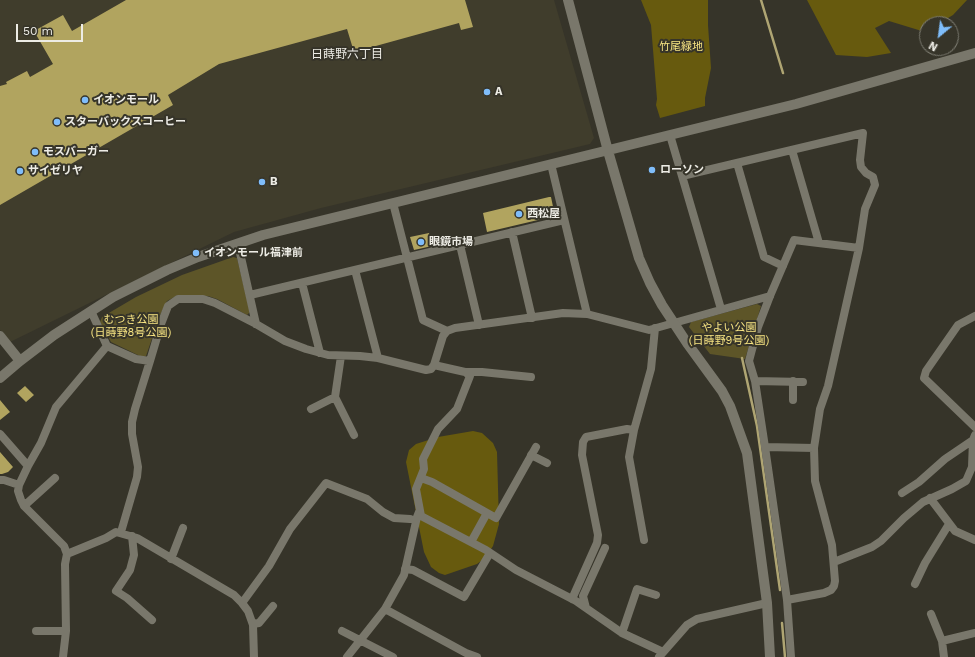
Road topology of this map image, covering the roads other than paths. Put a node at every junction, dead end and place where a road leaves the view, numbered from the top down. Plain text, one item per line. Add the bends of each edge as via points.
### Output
1 (562, 0) edge
2 (568, 0) edge
3 (975, 53) edge
4 (670, 135) junction
5 (792, 150) junction
6 (608, 151) junction
7 (737, 163) junction
8 (551, 164) junction
9 (682, 176) junction
10 (393, 203) junction
11 (564, 220) junction
12 (512, 232) junction
13 (819, 243) junction
14 (238, 244) junction
15 (460, 245) junction
16 (859, 248) junction
17 (407, 258) junction
18 (783, 266) junction
19 (354, 270) junction
20 (302, 283) junction
21 (250, 295) junction
22 (770, 296) junction
23 (720, 309) junction
24 (91, 311) junction
25 (587, 314) junction
26 (975, 316) edge
27 (532, 318) junction
28 (673, 322) junction
29 (256, 324) junction
30 (479, 325) junction
31 (655, 328) junction
32 (447, 331) junction
33 (0, 336) edge
34 (107, 346) junction
35 (320, 353) junction
36 (341, 356) junction
37 (378, 358) junction
38 (20, 361) junction
39 (150, 362) junction
40 (434, 365) junction
41 (465, 372) junction
42 (531, 377) dead end
43 (0, 378) edge
44 (755, 381) junction
45 (793, 382) junction
46 (802, 382) dead end
47 (335, 397) junction
48 (793, 400) dead end
49 (311, 409) dead end
50 (975, 427) edge
51 (634, 430) junction
52 (0, 434) edge
53 (354, 435) dead end
54 (974, 438) edge
55 (536, 446) dead end
56 (765, 447) junction
57 (814, 448) junction
58 (531, 455) junction
59 (547, 463) dead end
60 (28, 466) junction
61 (55, 478) dead end
62 (421, 478) junction
63 (0, 480) edge
64 (19, 485) junction
65 (902, 493) dead end
66 (930, 498) junction
67 (24, 506) junction
68 (419, 512) junction
69 (487, 513) junction
70 (410, 519) dead end
71 (949, 524) junction
72 (183, 528) dead end
73 (121, 532) junction
74 (132, 536) junction
75 (644, 540) dead end
76 (975, 540) edge
77 (471, 542) junction
78 (605, 548) dead end
79 (490, 553) junction
80 (68, 554) junction
81 (171, 559) junction
82 (834, 562) junction
83 (406, 569) junction
84 (915, 584) dead end
85 (656, 595) dead end
86 (572, 599) junction
87 (787, 600) junction
88 (242, 603) junction
89 (767, 603) junction
90 (273, 606) dead end
91 (586, 608) junction
92 (385, 609) junction
93 (931, 614) dead end
94 (152, 620) dead end
95 (252, 624) junction
96 (36, 631) dead end
97 (66, 631) junction
98 (342, 631) dead end
99 (622, 633) junction
100 (975, 633) edge
101 (360, 640) junction
102 (942, 641) junction
103 (661, 655) edge
104 (63, 657) edge
105 (254, 657) edge
106 (347, 657) edge
107 (393, 657) edge
108 (477, 657) edge
109 (770, 657) edge
110 (791, 657) edge
111 (944, 657) edge

1 - 6 street via 600,135
2 - 6 street
3 - 4 street via 796,104
4 - 6 street
4 - 9 street
5 - 7 street
5 - 13 street
5 - 16 street via 862,133 861,167 873,177 875,185 865,209
6 - 8 street
6 - 28 street via 639,258 650,283
7 - 9 street
7 - 18 street via 764,257
8 - 10 street
8 - 11 street
9 - 23 street
10 - 14 street via 262,235
10 - 17 street
11 - 12 street
11 - 25 street
12 - 15 street
12 - 27 street
13 - 16 street
13 - 18 street via 794,240
14 - 21 street
14 - 24 street via 167,270
15 - 17 street
15 - 30 street
16 - 57 street via 828,386 820,409
17 - 19 street
17 - 32 street via 423,320
18 - 22 street
19 - 20 street
19 - 37 street
20 - 21 street
20 - 35 street
21 - 29 street
22 - 23 street
22 - 44 street via 749,361
23 - 28 street
24 - 34 street
24 - 38 street
25 - 27 street via 563,313
25 - 31 street via 639,328
26 - 50 street via 958,325 926,371 924,378
27 - 30 street
28 - 31 street
28 - 89 street via 722,391 747,453
29 - 35 street via 285,341
29 - 39 street via 203,299 178,300 168,306
30 - 32 street
31 - 51 street via 651,369
32 - 40 street via 440,342
33 - 38 street
34 - 39 street via 136,359
34 - 60 street via 56,407
35 - 36 street
36 - 37 street
36 - 47 street
37 - 40 street via 426,370
38 - 43 street
39 - 73 street via 132,422 138,467
40 - 41 street
41 - 42 street
41 - 62 street via 470,376 457,409 438,429 423,459 424,469
44 - 45 street
44 - 56 street
45 - 46 street
45 - 48 street
47 - 49 street
47 - 53 street
51 - 75 street via 629,457
51 - 86 street via 586,437 583,442 582,455 598,535 597,543
52 - 60 street
54 - 65 street
54 - 66 street via 972,467 966,480
55 - 58 street
56 - 57 street
56 - 87 street
57 - 82 street via 814,480 829,532
58 - 59 street
58 - 69 street via 496,518
60 - 64 street
61 - 67 street
62 - 68 street via 416,489
62 - 69 street
63 - 64 street
64 - 67 street via 18,491
66 - 71 street
66 - 82 street via 904,518 881,541
67 - 80 street via 64,546
68 - 77 street via 421,516
68 - 83 street
69 - 77 street
70 - 88 street via 394,518 367,499 326,483 290,529 269,566
71 - 76 street via 955,531
71 - 84 street
72 - 81 street
73 - 74 street
73 - 80 street
74 - 81 street
74 - 94 street via 134,555 130,570 116,591
77 - 79 street
78 - 91 street via 583,596
79 - 83 street via 464,597 413,570
79 - 86 street via 516,570
80 - 97 street via 65,564
81 - 88 street via 234,595
82 - 87 street via 835,581 831,590
83 - 92 street
85 - 99 street via 637,589
86 - 91 street
87 - 110 street
88 - 95 street
89 - 103 street via 697,619 687,625
89 - 109 street
90 - 95 street via 259,623
91 - 99 street
92 - 101 street
92 - 108 street
93 - 102 street
95 - 105 street
96 - 97 street
97 - 104 street
98 - 101 street
99 - 103 street
100 - 102 street
101 - 106 street
101 - 107 street
102 - 111 street

